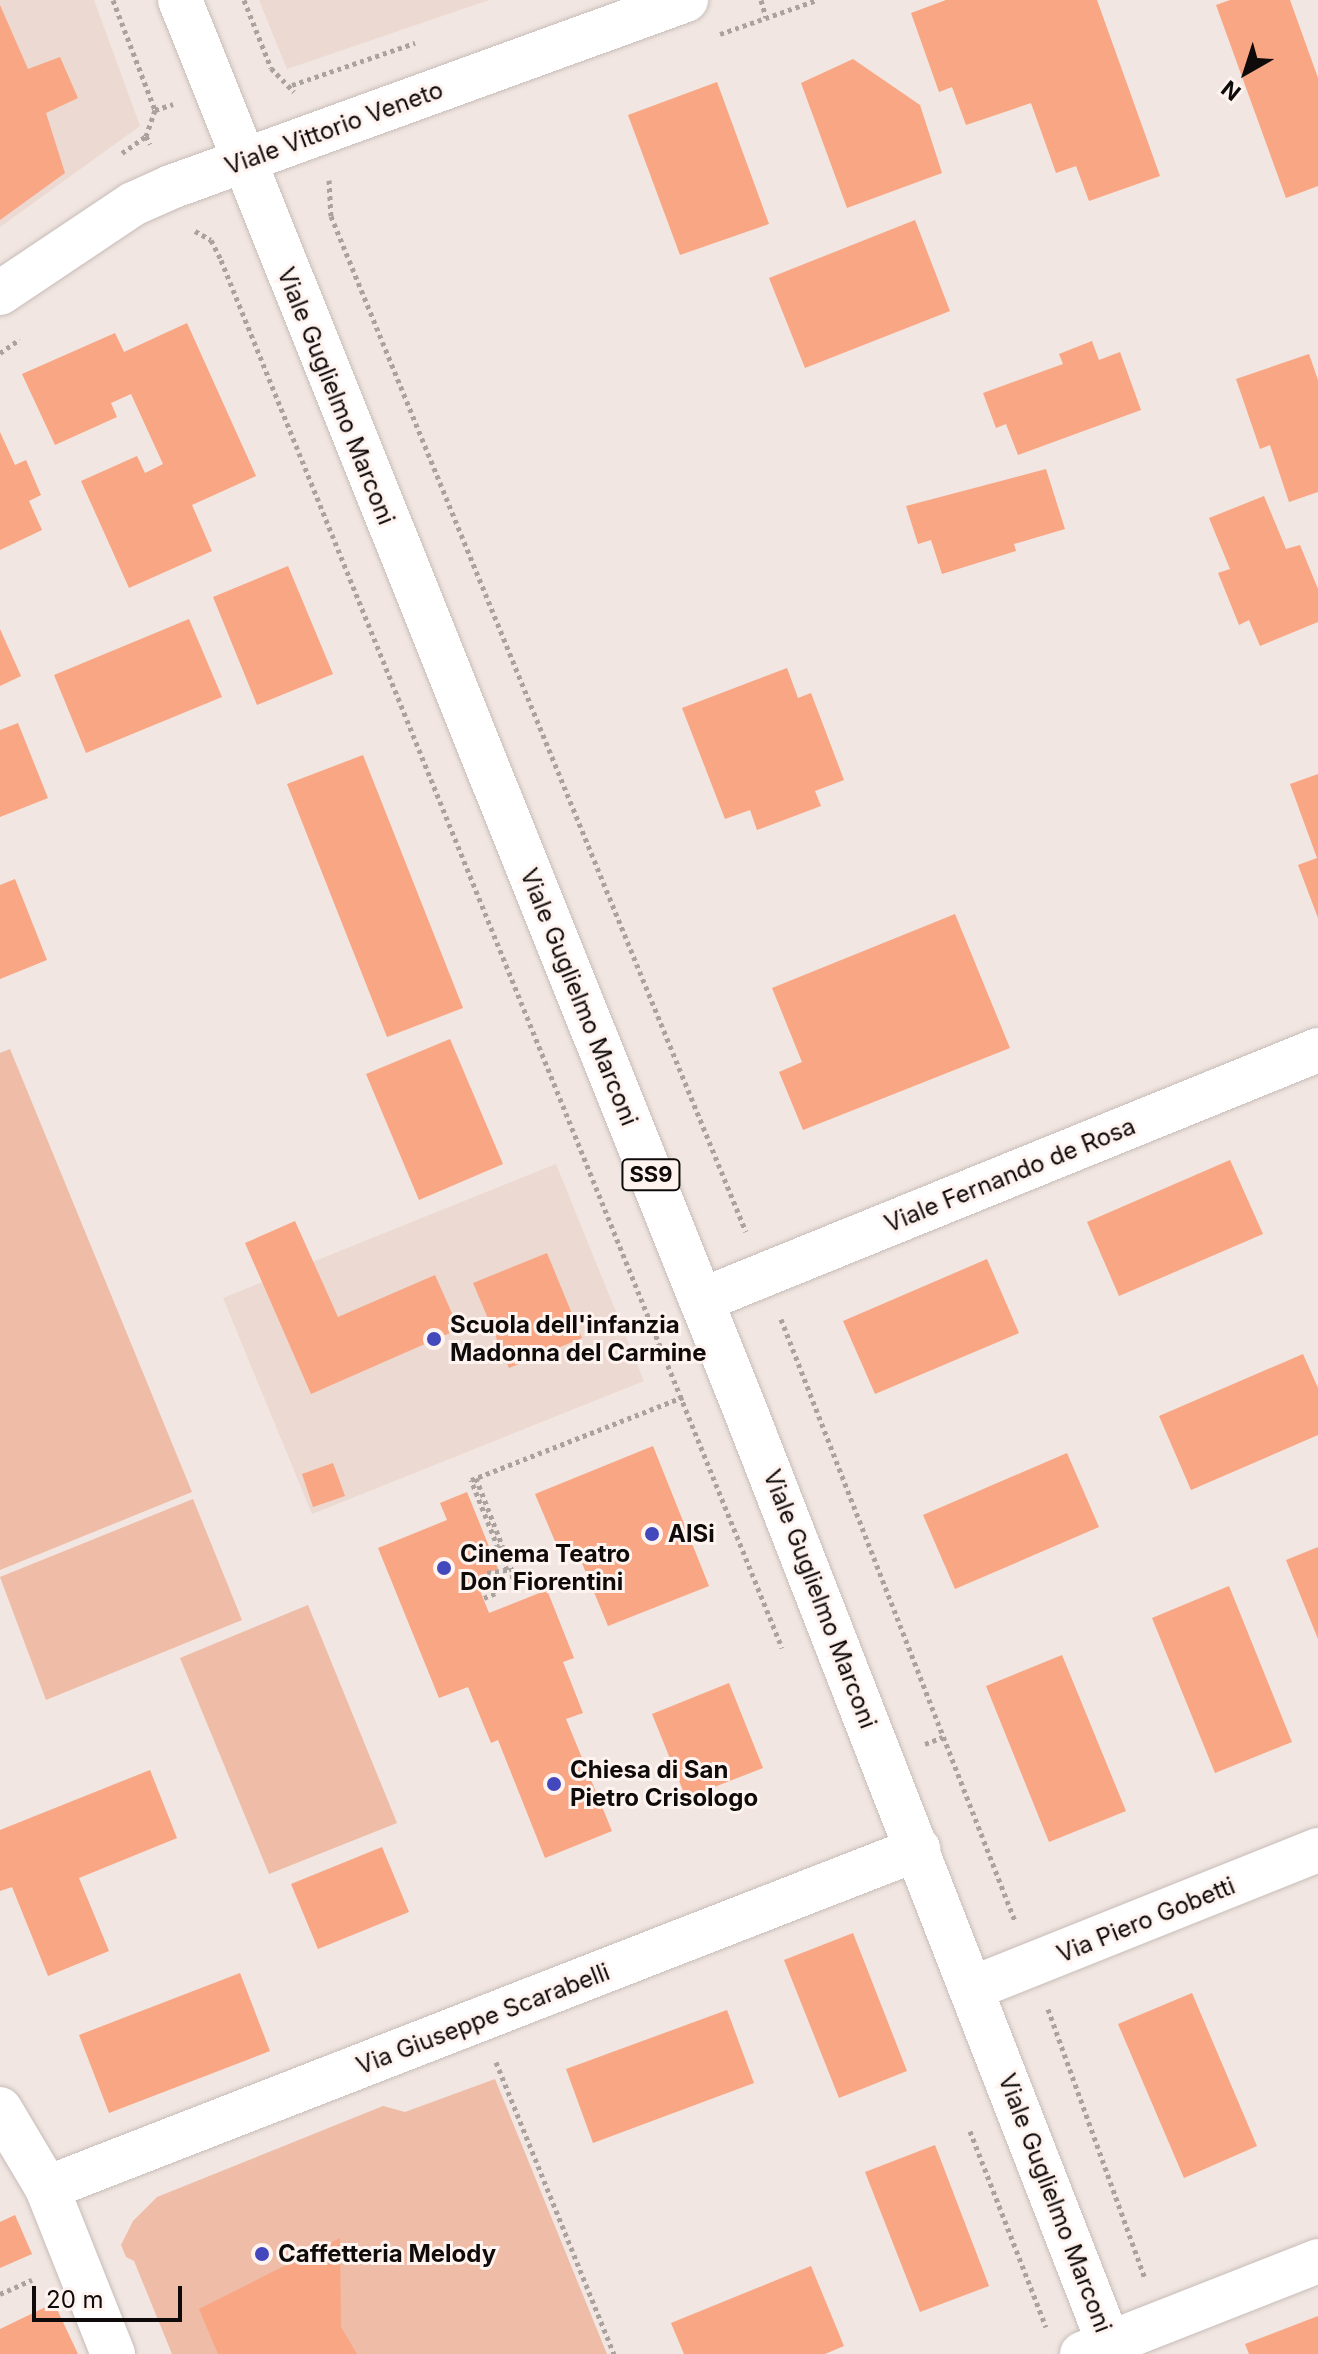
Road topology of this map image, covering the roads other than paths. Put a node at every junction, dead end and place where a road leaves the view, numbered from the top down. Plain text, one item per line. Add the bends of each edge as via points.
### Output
1 (180, 0) edge
2 (686, 0) edge
3 (244, 160) junction
4 (0, 293) edge
5 (1318, 1050) edge
6 (702, 1300) junction
7 (918, 1849) junction
8 (1318, 1850) edge
9 (973, 1988) junction
10 (0, 2109) edge
11 (47, 2188) junction
12 (1318, 2261) edge
13 (1088, 2346) edge
14 (113, 2354) edge

1 - 3 street, Viale Guglielmo Marconi / SS9
2 - 3 street, Viale Vittorio Veneto
3 - 4 street, Viale Vittorio Veneto via 133,204
3 - 6 street, Viale Guglielmo Marconi / SS9
5 - 6 street, Viale Fernando de Rosa
6 - 7 street, Viale Guglielmo Marconi / SS9
7 - 9 street, Viale Guglielmo Marconi / SS9
7 - 11 street, Via Giuseppe Scarabelli
8 - 9 street, Via Piero Gobetti
9 - 13 street, Viale Guglielmo Marconi / SS9
10 - 11 street
11 - 14 street
12 - 13 street

